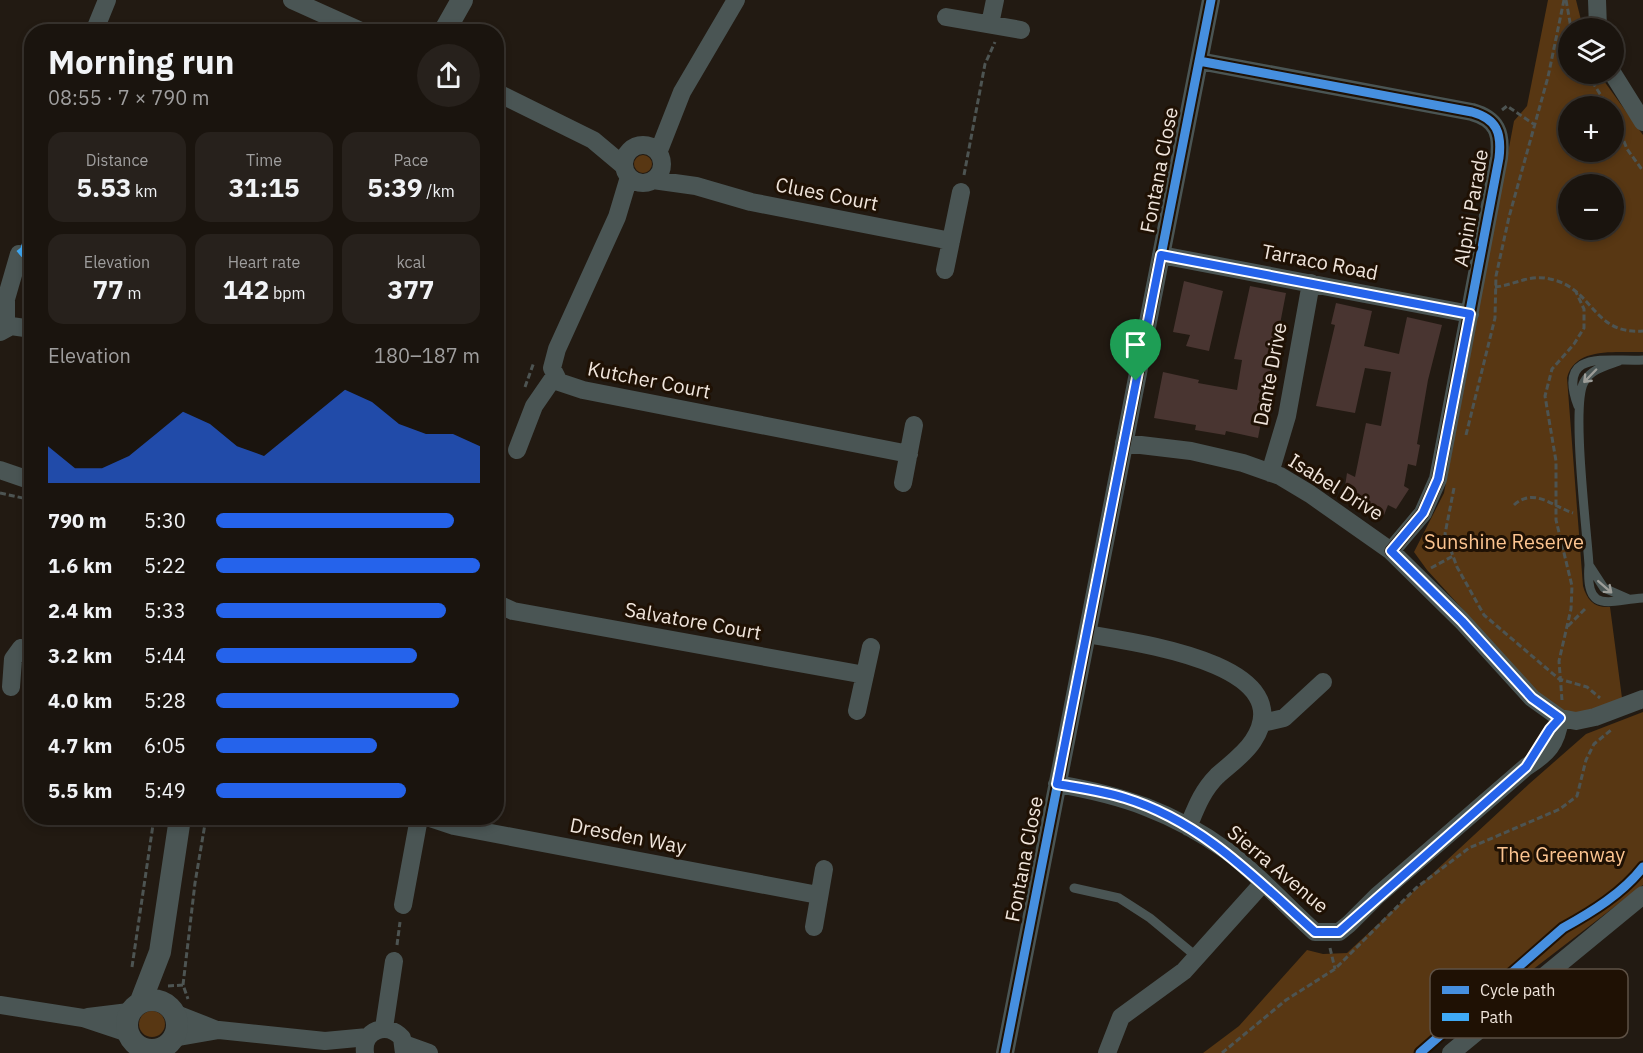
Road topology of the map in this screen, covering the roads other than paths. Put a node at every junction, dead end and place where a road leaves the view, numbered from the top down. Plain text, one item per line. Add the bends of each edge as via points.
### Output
1 (107, 0) edge
2 (292, 0) edge
3 (462, 0) edge
4 (736, 0) edge
5 (995, 0) edge
6 (1210, 0) edge
7 (1597, 0) edge
8 (946, 17) dead end
9 (1598, 18) edge
10 (97, 24) edge
11 (345, 24) edge
12 (448, 24) edge
13 (994, 25) junction
14 (1021, 30) dead end
15 (1198, 61) junction
16 (1619, 84) edge
17 (504, 96) edge
18 (1643, 122) edge
19 (644, 165) junction
20 (961, 192) road end
21 (951, 241) junction
22 (20, 254) dead end
23 (1161, 255) junction
24 (945, 270) dead end
25 (1311, 283) junction
26 (1470, 314) junction
27 (24, 329) edge
28 (3, 330) edge
29 (1643, 360) edge
30 (1619, 362) junction
31 (555, 377) junction
32 (1578, 406) junction
33 (914, 425) dead end
34 (1124, 443) junction
35 (510, 448) road end
36 (909, 454) junction
37 (0, 470) edge
38 (1270, 473) junction
39 (0, 479) edge
40 (24, 479) edge
41 (24, 481) edge
42 (903, 483) dead end
43 (1391, 551) junction
44 (1643, 598) edge
45 (505, 612) edge
46 (1087, 634) junction
47 (871, 647) dead end
48 (21, 648) dead end
49 (6, 664) edge
50 (865, 675) junction
51 (1323, 682) dead end
52 (11, 687) dead end
53 (1643, 699) edge
54 (857, 711) dead end
55 (1557, 722) junction
56 (1262, 723) junction
57 (1057, 784) junction
58 (179, 825) edge
59 (418, 825) edge
60 (451, 825) edge
61 (1188, 827) junction
62 (824, 870) dead end
63 (1263, 883) junction
64 (1074, 888) dead end
65 (818, 895) junction
66 (1643, 895) edge
67 (403, 905) road end
68 (814, 927) dead end
69 (160, 952) junction
70 (1197, 957) junction
71 (394, 961) road end
72 (1554, 969) edge
73 (0, 1005) edge
74 (170, 1008) junction
75 (384, 1028) junction
76 (135, 1029) edge
77 (219, 1030) junction
78 (1470, 1038) edge
79 (166, 1046) edge
80 (364, 1048) edge
81 (404, 1048) edge
82 (429, 1053) edge
83 (1005, 1053) edge
84 (1107, 1053) edge
85 (1452, 1053) edge

1 - 10 street
2 - 11 street
3 - 12 street
4 - 19 street
5 - 13 street
6 - 15 street, Fontana Close
7 - 9 street
8 - 13 street
13 - 14 street
15 - 23 street, Fontana Close
15 - 26 street, Alpini Parade via 1472,112 1495,123 1500,158
16 - 18 street
17 - 19 street, Clues Court
19 - 21 street, Clues Court via 751,202
19 - 31 street via 557,349 552,368
20 - 21 street
21 - 24 street
22 - 28 street via 6,299
23 - 25 street, Tarraco Road
23 - 34 street, Fontana Close
25 - 26 street, Tarraco Road
25 - 38 street, Dante Drive via 1287,416
26 - 43 street, Alpini Parade via 1438,479 1423,513
27 - 28 street
29 - 30 lane
30 -> 32 lane via 1598,369 1585,379
30 - 32 lane via 1597,359 1575,369 1572,384
31 - 35 street
31 - 36 street, Kutcher Court via 563,385 583,390
32 - 44 lane via 1589,565 1604,588 1629,599
33 - 36 street
34 - 38 street, Isabel Drive via 1191,451
34 - 46 street, Fontana Close
36 - 42 street
37 - 40 street
38 - 43 street, Isabel Drive via 1310,494
39 - 41 street
43 - 55 street, Isabel Drive
45 - 50 street, Salvatore Court
46 - 56 street via 1206,659 1255,693
46 - 57 street, Fontana Close
47 - 50 street
48 - 49 street
49 - 52 street
50 - 54 street
51 - 56 street via 1284,718
53 - 55 street via 1604,708 1576,721
55 - 63 street, Sierra Avenue via 1526,767 1339,932 1315,932
56 - 61 street via 1252,743 1202,793
57 - 61 street, Sierra Avenue via 1126,798
57 - 83 street, Fontana Close
58 - 69 street
59 - 67 street
60 - 65 street, Dresden Way
61 - 63 street, Sierra Avenue via 1228,852
62 - 65 street
63 - 70 street
64 - 70 lane via 1119,898
65 - 68 street
66 - 72 street
69 - 74 street
69 - 76 street
70 - 84 street via 1185,971 1121,1017
71 - 75 street
73 - 76 street
74 - 76 street via 158,1000
74 - 77 street
74 - 79 street via 177,1022
75 - 80 street via 378,1029
75 - 81 street via 397,1032
76 - 79 street via 150,1050
77 - 79 street
77 - 80 street
78 - 85 street
81 - 82 street

